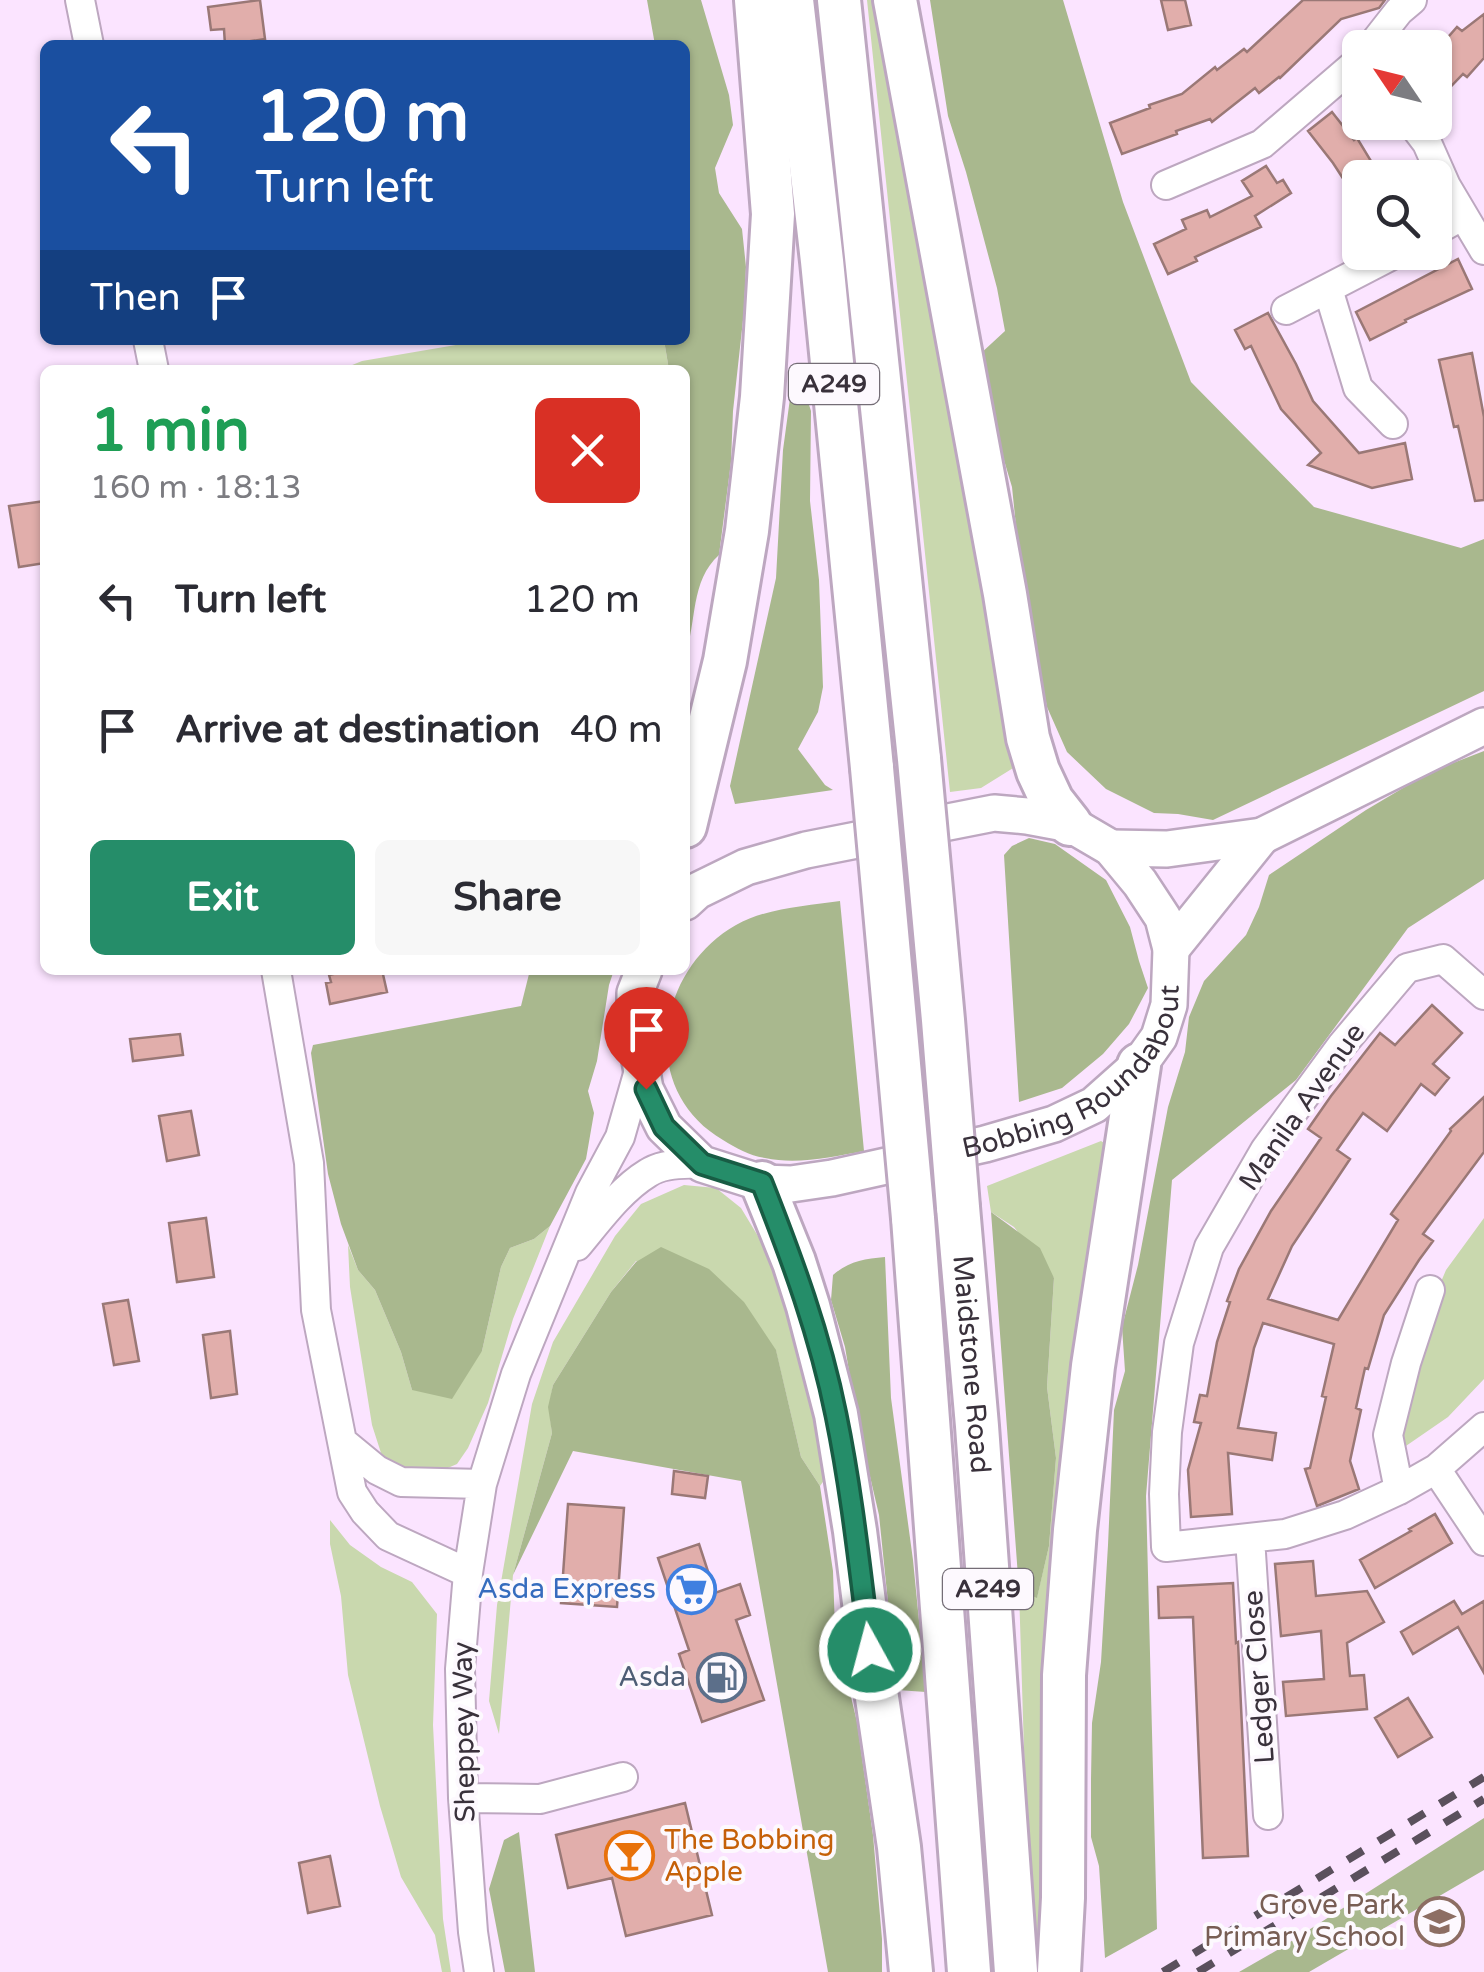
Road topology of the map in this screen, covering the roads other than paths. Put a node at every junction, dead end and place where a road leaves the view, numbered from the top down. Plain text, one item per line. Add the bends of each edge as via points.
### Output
1 (80, 0) edge
2 (756, 0) edge
3 (792, 0) edge
4 (839, 0) edge
5 (895, 0) edge
6 (1412, 0) edge
7 (1385, 30) edge
8 (89, 40) edge
9 (1342, 77) edge
10 (1425, 140) edge
11 (1166, 184) dead end
12 (1463, 215) junction
13 (1452, 221) edge
14 (1484, 250) edge
15 (1364, 270) edge
16 (1328, 289) junction
17 (1286, 310) dead end
18 (1393, 424) dead end
19 (1484, 726) edge
20 (690, 805) edge
21 (1070, 824) junction
22 (1262, 836) junction
23 (1112, 848) junction
24 (690, 897) edge
25 (1171, 949) junction
26 (277, 975) edge
27 (642, 975) edge
28 (1484, 995) edge
29 (1138, 1065) junction
30 (640, 1066) junction
31 (702, 1164) junction
32 (762, 1183) junction
33 (560, 1266) junction
34 (1430, 1290) dead end
35 (1484, 1427) edge
36 (343, 1442) junction
37 (1436, 1469) junction
38 (482, 1484) junction
39 (1399, 1490) junction
40 (1250, 1538) junction
41 (1484, 1541) edge
42 (468, 1573) junction
43 (624, 1777) dead end
44 (463, 1798) junction
45 (1268, 1815) dead end
46 (479, 1972) edge
47 (910, 1972) edge
48 (968, 1972) edge
49 (1016, 1972) edge
50 (1059, 1972) edge

1 - 8 street
2 - 20 highway via 773,214 762,398 725,661
3 - 48 highway, Maidstone Road / A249, bridge via 913,1218
4 - 49 highway, Maidstone Road / A249, bridge via 943,1020
5 - 21 highway via 1028,738 1038,772
6 - 7 street
9 - 11 street via 1262,144
10 - 12 street
12 - 13 street
12 - 14 street
15 - 16 street
16 - 17 street
16 - 18 street via 1358,388
19 - 22 main road
21 - 23 main road, Bobbing Roundabout
21 - 24 main road, Bobbing Roundabout via 994,813 806,850 746,867
22 - 23 main road via 1167,849
22 - 25 main road
23 - 25 main road, Bobbing Roundabout via 1164,918
25 - 29 main road, Bobbing Roundabout via 1169,1005 1159,1036
26 - 36 street via 308,1163 316,1310
27 - 30 main road, Bobbing Roundabout via 634,1032
28 - 40 street, Manila Avenue via 1443,960 1406,968 1264,1150 1208,1247 1179,1342 1167,1432 1166,1547
29 - 32 main road, Bobbing Roundabout via 1094,1105 1054,1124 832,1178
29 - 50 highway via 1075,1530 1064,1675
30 - 31 main road, Bobbing Roundabout via 664,1127
30 - 33 street, Sheppey Way via 620,1136
31 - 32 main road, Bobbing Roundabout
31 - 33 street, Sheppey Way via 650,1171
32 - 47 highway via 798,1276 836,1414
33 - 38 street, Sheppey Way via 516,1374
34 - 39 street via 1388,1435
35 - 37 street
36 - 38 street via 402,1482
36 - 42 street via 352,1492 365,1512 388,1536
37 - 39 street
37 - 41 street
38 - 42 street, Sheppey Way
39 - 40 street via 1344,1515
40 - 45 street, Ledger Close
42 - 44 street, Sheppey Way via 460,1669
43 - 44 street via 540,1799
44 - 46 street, Sheppey Way

